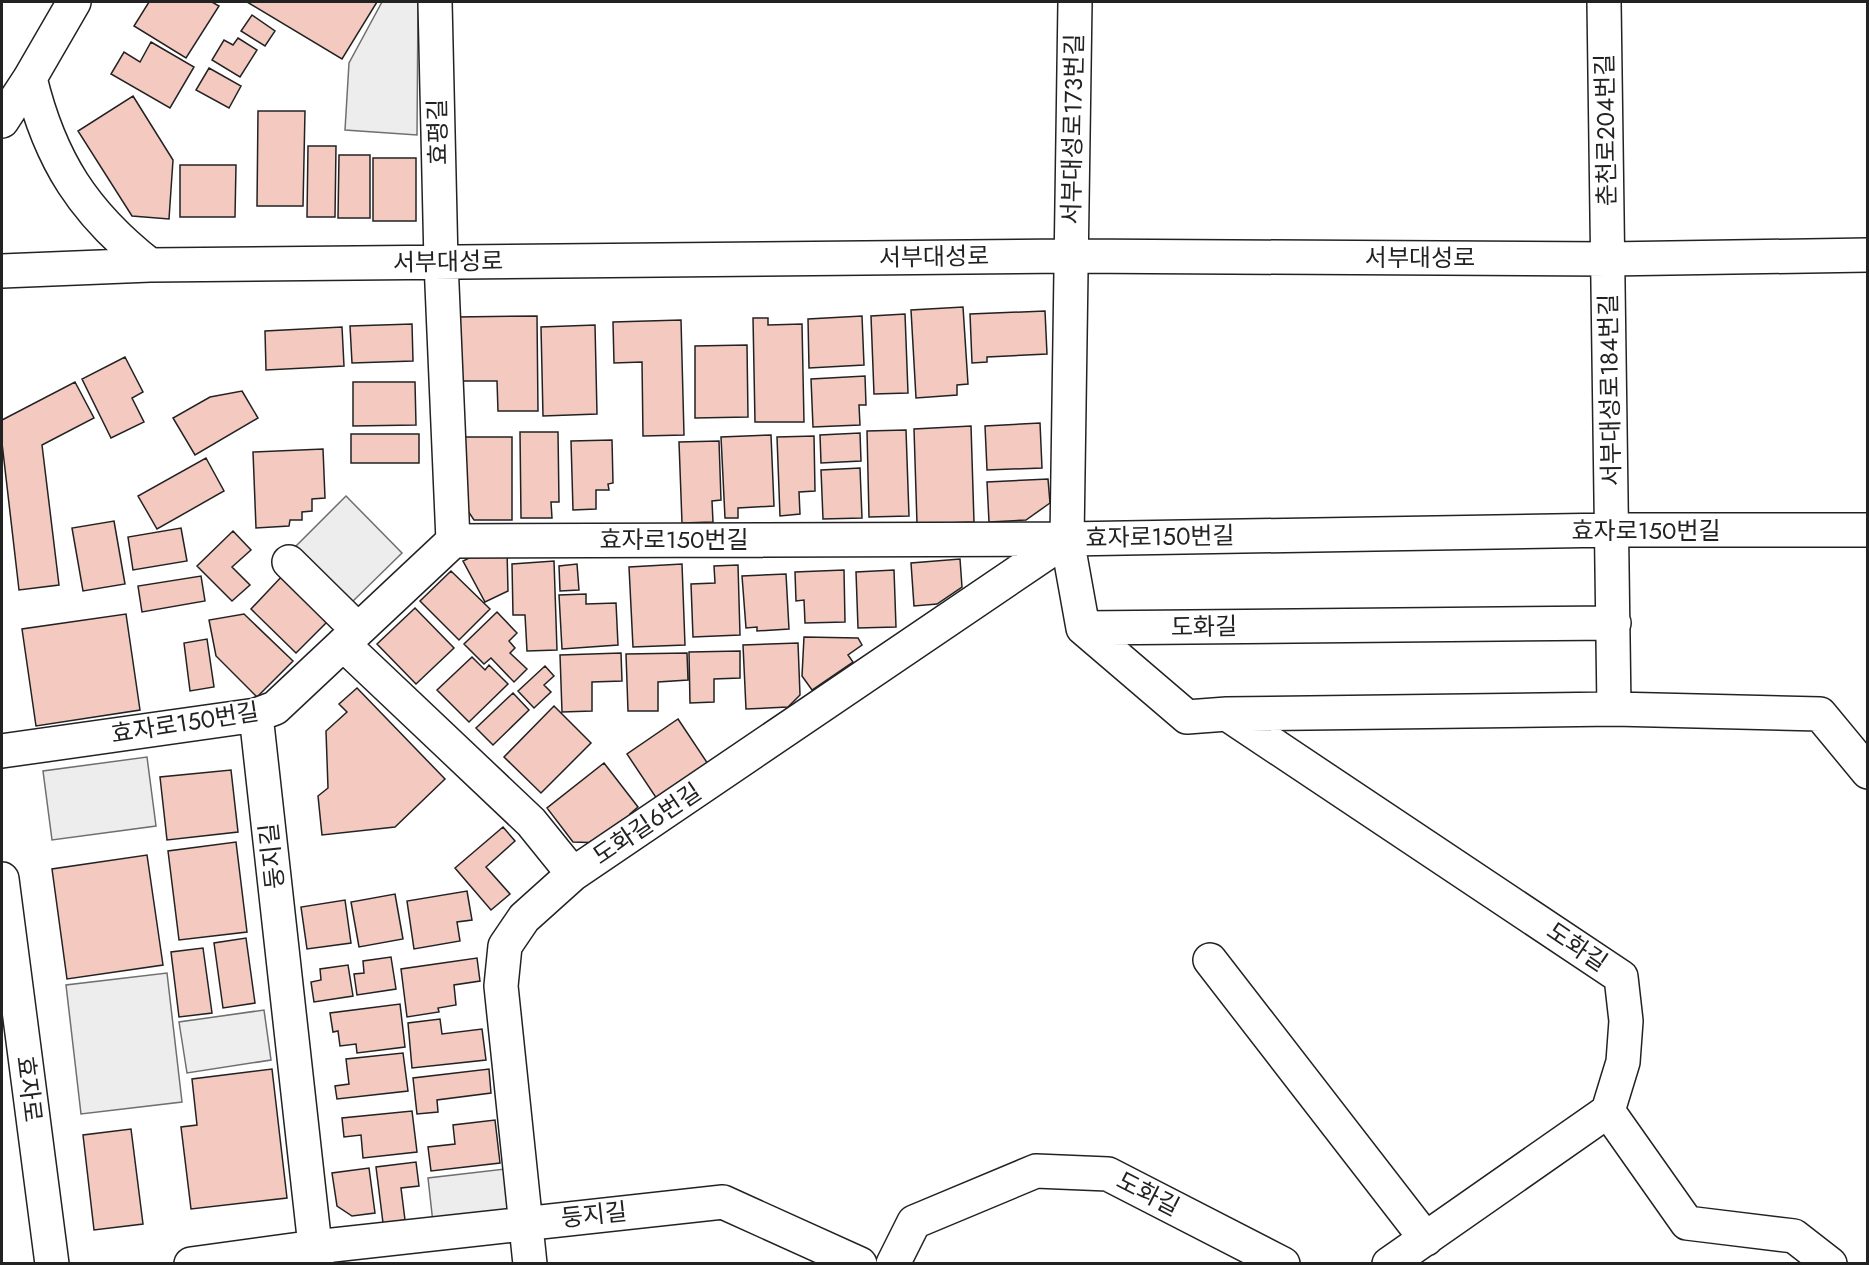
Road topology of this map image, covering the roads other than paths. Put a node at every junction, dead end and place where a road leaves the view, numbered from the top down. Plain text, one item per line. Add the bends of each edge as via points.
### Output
1 (74, 2) edge
2 (435, 2) edge
3 (1076, 2) edge
4 (1604, 2) edge
5 (30, 78) junction
6 (2, 121) edge
7 (1868, 255) edge
8 (1070, 256) junction
9 (1608, 259) junction
10 (441, 262) junction
11 (150, 265) junction
12 (2, 271) edge
13 (1612, 530) junction
14 (1868, 530) edge
15 (1066, 539) junction
16 (453, 541) junction
17 (289, 562) dead end
18 (1614, 623) junction
19 (1083, 628) junction
20 (350, 637) junction
21 (1614, 709) junction
22 (1227, 714) junction
23 (256, 715) junction
24 (2, 751) edge
25 (1868, 772) edge
26 (573, 874) junction
27 (2, 879) edge
28 (1210, 960) dead end
29 (1608, 1111) junction
30 (527, 1223) junction
31 (1426, 1239) junction
32 (316, 1255) edge
33 (52, 1263) edge
34 (191, 1263) edge
35 (530, 1263) edge
36 (860, 1263) edge
37 (893, 1263) edge
38 (1283, 1263) edge
39 (1389, 1263) edge
40 (1830, 1263) edge

1 - 5 street
2 - 10 street, 효평길
3 - 8 street, 서부대성로173번길
4 - 9 street, 춘천로204번길
5 - 6 street
5 - 11 street via 46,134 73,186 121,243
7 - 9 street, 서부대성로
8 - 9 street, 서부대성로
8 - 10 street, 서부대성로
8 - 15 street
9 - 13 street, 서부대성로184번길
10 - 11 street, 서부대성로
10 - 16 street
11 - 12 street, 서부대성로
13 - 14 street, 효자로150번길
13 - 15 street, 효자로150번길
13 - 18 street, 서부대성로184번길
15 - 16 street, 효자로150번길
15 - 19 street
15 - 26 street, 도화길6번길
16 - 20 street, 효자로150번길
17 - 20 street
18 - 19 street, 도화길
18 - 21 street, 서부대성로184번길
19 - 22 street via 1187,717
20 - 23 street, 효자로150번길 via 275,708
20 - 26 street via 531,822
21 - 22 street
21 - 25 street via 1820,714
22 - 29 street, 도화길 via 1621,977 1626,1021 1623,1062
23 - 24 street, 효자로150번길
23 - 32 street, 둥지길
26 - 30 street, 도화길6번길 via 524,918 505,946 501,986
27 - 33 street, 효자로
28 - 31 street
29 - 31 street
29 - 40 street via 1687,1223 1794,1236
30 - 32 street, 둥지길
30 - 35 street, 도화길6번길
30 - 36 street, 둥지길 via 723,1202
31 - 39 street
32 - 34 street, 둥지길
37 - 38 street, 도화길 via 914,1222 1036,1172 1108,1174

